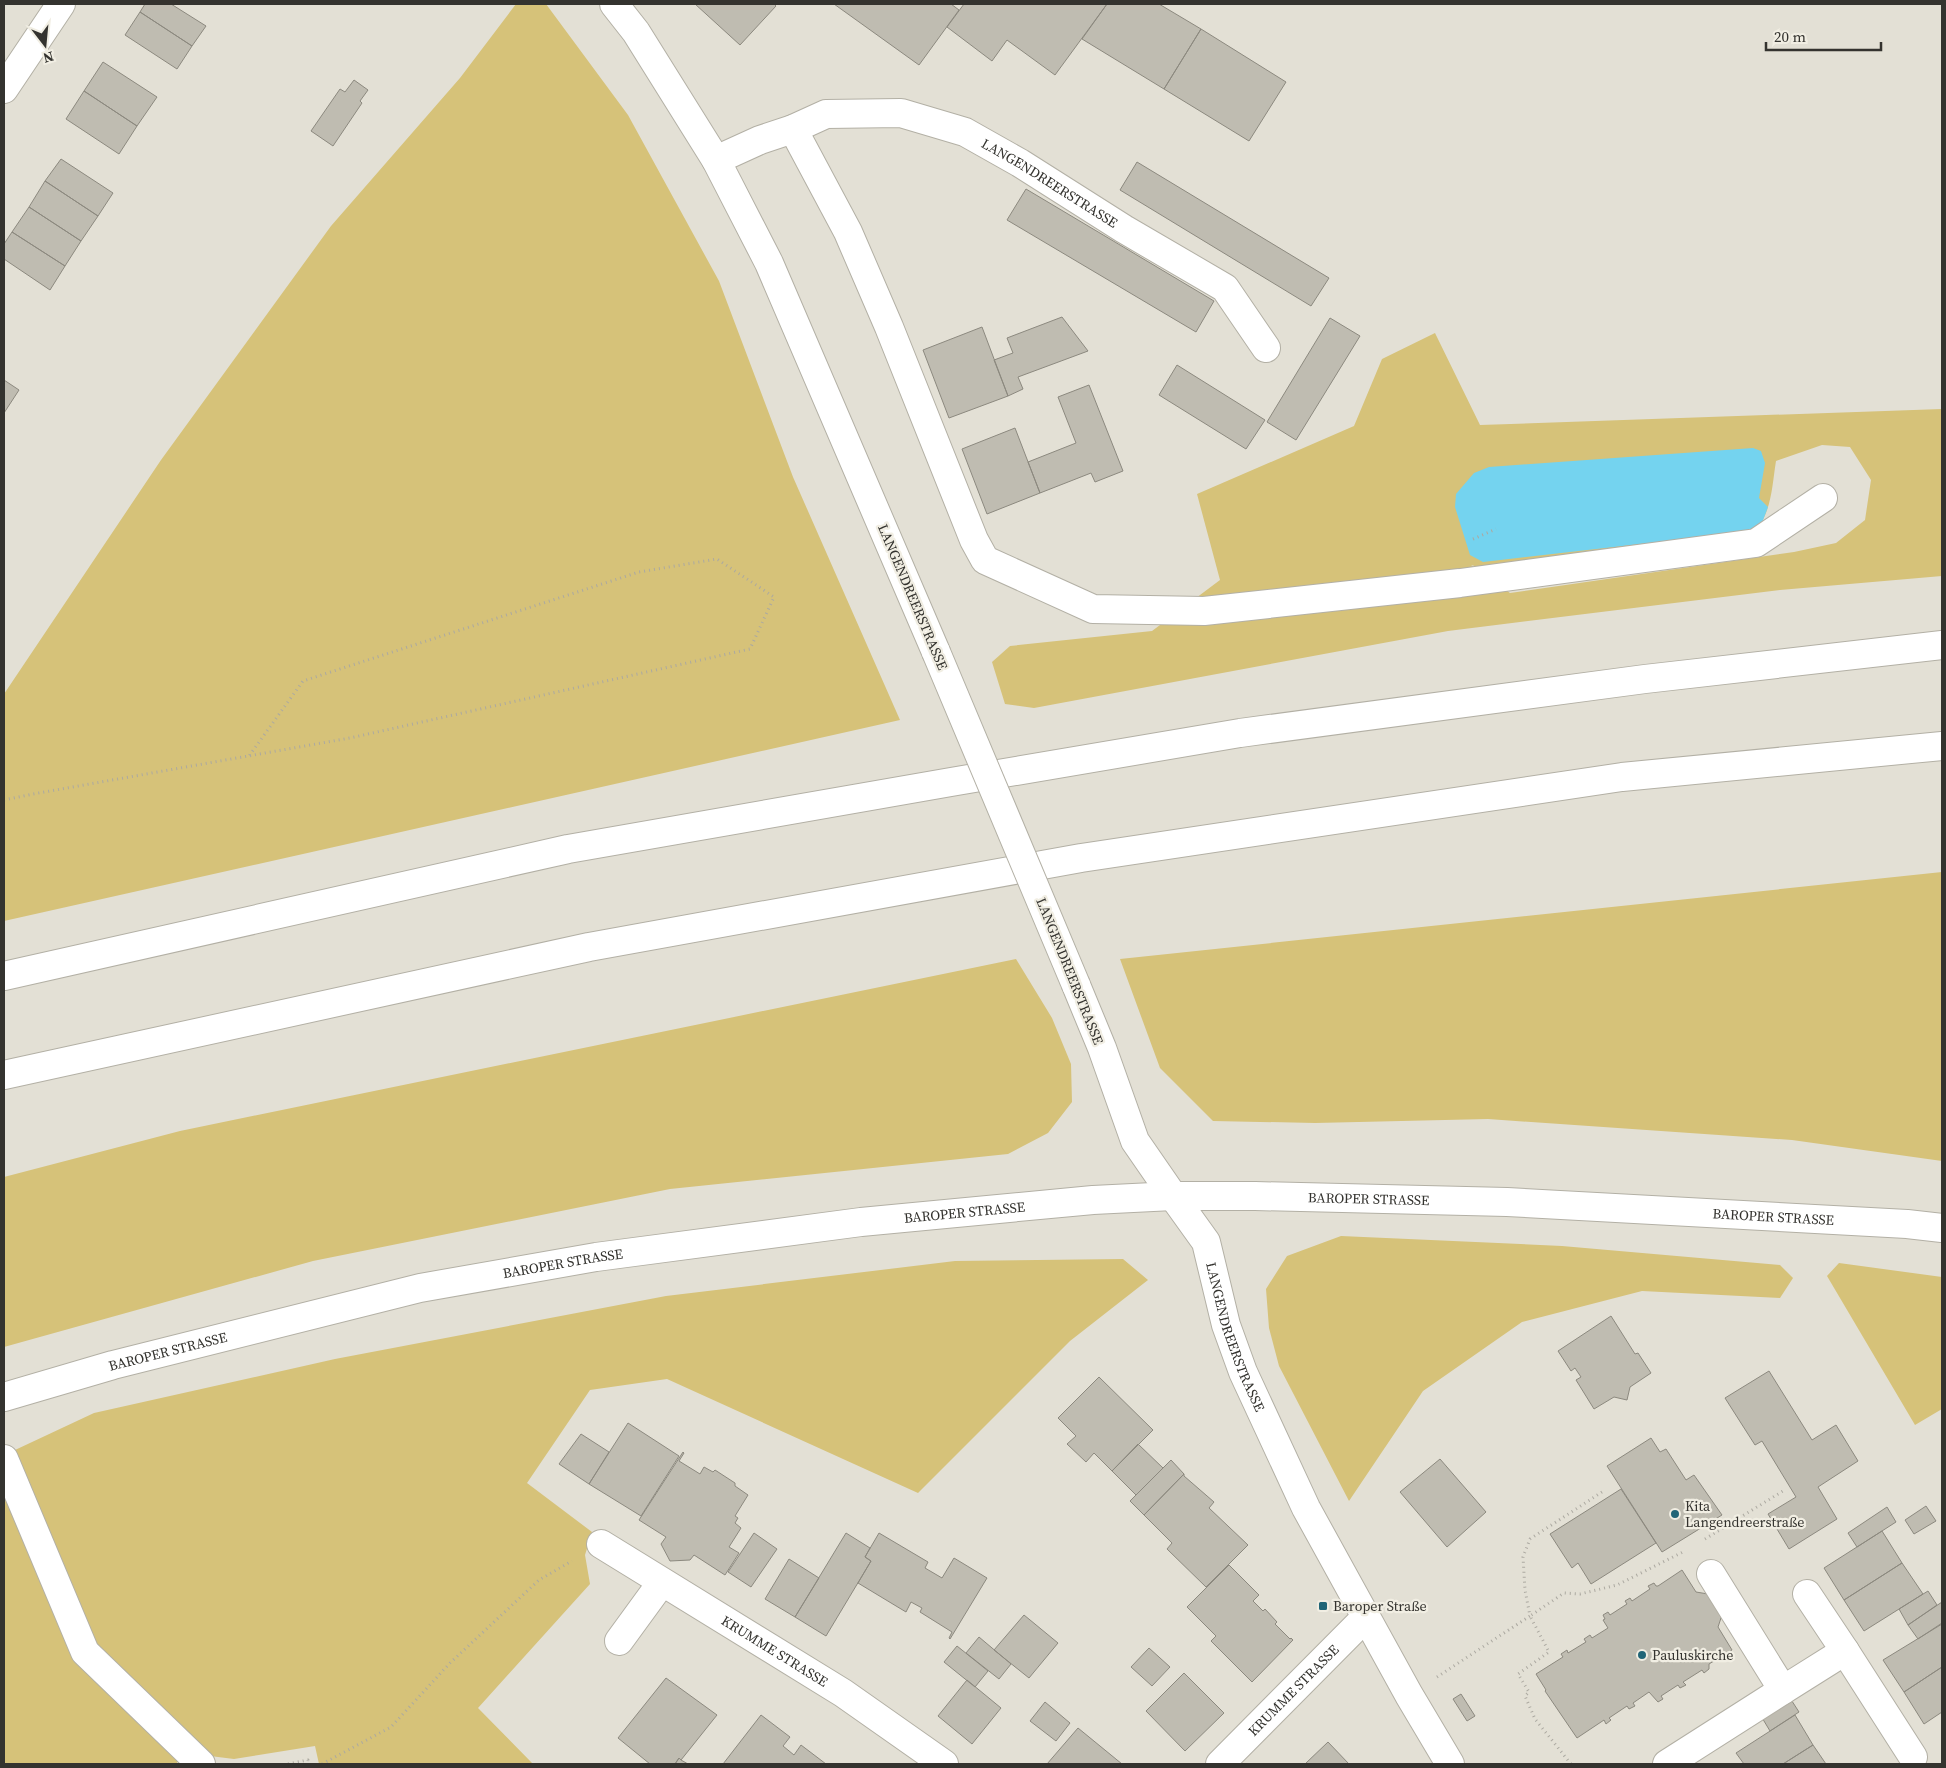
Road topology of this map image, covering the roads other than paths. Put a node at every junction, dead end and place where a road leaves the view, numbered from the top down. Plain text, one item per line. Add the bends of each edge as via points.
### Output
1 (61, 4) edge
2 (614, 4) edge
3 (4, 89) edge
4 (793, 130) junction
5 (716, 160) junction
6 (1266, 348) dead end
7 (1823, 498) dead end
8 (1942, 645) edge
9 (1942, 746) edge
10 (4, 976) edge
11 (4, 1075) edge
12 (1173, 1196) junction
13 (1942, 1228) edge
14 (4, 1396) edge
15 (4, 1459) edge
16 (601, 1544) road end
17 (1711, 1574) dead end
18 (662, 1582) junction
19 (1807, 1594) dead end
20 (1366, 1617) junction
21 (619, 1641) dead end
22 (1844, 1651) junction
23 (1783, 1690) junction
24 (1702, 1755) edge
25 (1913, 1757) dead end
26 (201, 1764) edge
27 (944, 1764) edge
28 (1220, 1764) edge
29 (1450, 1764) edge
30 (1667, 1764) edge

1 - 3 main road
2 - 5 main road, LANGENDREERSTRASSE via 636,32
4 - 5 main road, LANGENDREERSTRASSE via 760,140
4 - 6 main road, LANGENDREERSTRASSE via 826,114 901,112 965,132 1225,288
4 - 7 main road via 848,232 985,560 1093,609 1204,611 1384,592 1756,543
5 - 12 main road, LANGENDREERSTRASSE, bridge via 769,263 936,652 1102,1048 1135,1141
8 - 10 main road via 1645,679 1250,732 951,782 568,850
9 - 11 main road via 1622,777 1081,858 589,947
12 - 13 main road, BAROPER STRASSE via 1588,1205
12 - 14 main road, BAROPER STRASSE via 1093,1200 861,1222 596,1257 420,1288 113,1365
12 - 20 main road, LANGENDREERSTRASSE via 1206,1242 1226,1325 1243,1372 1306,1508
15 - 26 main road via 85,1652
16 - 18 main road, KRUMME STRASSE
17 - 23 main road
18 - 21 main road
18 - 27 main road, KRUMME STRASSE via 843,1693
19 - 22 main road
20 - 28 main road, KRUMME STRASSE
20 - 29 main road, LANGENDREERSTRASSE
22 - 23 main road
22 - 25 main road
23 - 24 main road
24 - 30 main road

